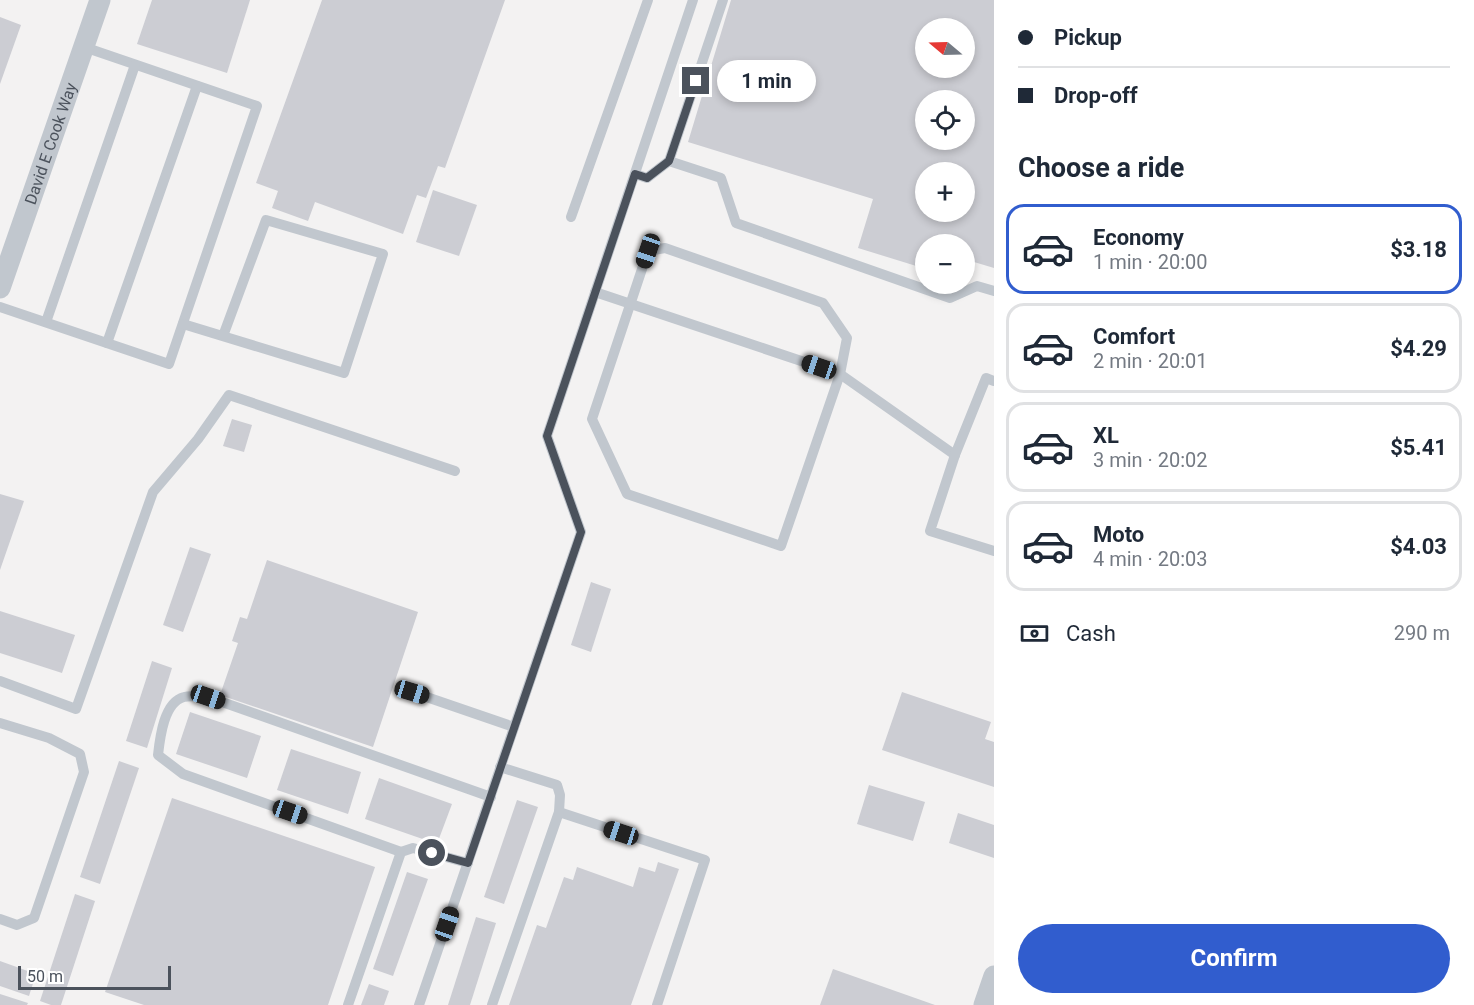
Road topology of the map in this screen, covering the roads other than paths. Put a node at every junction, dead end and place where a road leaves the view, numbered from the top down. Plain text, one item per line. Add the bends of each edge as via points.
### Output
1 (100, 0) edge
2 (648, 0) edge
3 (693, 0) edge
4 (723, 0) edge
5 (84, 47) junction
6 (135, 65) junction
7 (197, 86) junction
8 (669, 161) junction
9 (635, 174) junction
10 (571, 217) dead end
11 (0, 288) edge
12 (595, 291) junction
13 (994, 291) edge
14 (630, 303) junction
15 (0, 307) edge
16 (46, 322) junction
17 (183, 324) junction
18 (223, 336) junction
19 (107, 343) junction
20 (840, 374) junction
21 (994, 381) edge
22 (955, 455) junction
23 (456, 471) dead end
24 (994, 551) edge
25 (0, 681) edge
26 (412, 692) dead end
27 (0, 723) edge
28 (514, 727) junction
29 (500, 768) junction
30 (490, 797) junction
31 (559, 812) junction
32 (401, 852) junction
33 (468, 863) junction
34 (0, 919) edge
35 (994, 976) edge
36 (348, 1005) edge
37 (419, 1005) edge
38 (492, 1005) edge
39 (657, 1005) edge
40 (984, 1005) edge

1 - 5 street, David E Cook Way
2 - 10 lane
3 - 9 lane
4 - 8 lane
5 - 6 lane
5 - 11 street, David E Cook Way
6 - 7 lane
6 - 16 lane
7 - 17 lane via 257,106
7 - 19 lane
8 - 9 lane via 647,178
8 - 13 lane via 721,178 736,223 950,298 977,286
9 - 12 lane
12 - 14 lane
12 - 28 lane via 547,436 581,532
14 - 20 lane
14 - 20 lane via 648,251 665,248 823,303 847,338
14 - 20 lane via 592,419 627,494 638,498 781,546
15 - 16 lane
16 - 19 lane
17 - 18 lane
17 - 19 lane via 169,364
18 - 18 lane via 344,373 383,254 266,220
20 - 22 lane
21 - 22 lane via 986,378
22 - 24 lane via 930,531
23 - 25 lane via 229,395 153,492 76,709
26 - 28 lane
27 - 34 lane via 49,738 80,754 84,772 34,918 17,925
28 - 29 lane
29 - 30 lane
29 - 31 lane via 556,785
30 - 32 lane via 208,697 184,697 172,705 158,755 170,766
30 - 33 lane
31 - 38 lane
31 - 39 lane via 705,860
32 - 33 lane via 413,848
32 - 36 lane
33 - 37 lane
35 - 40 street

